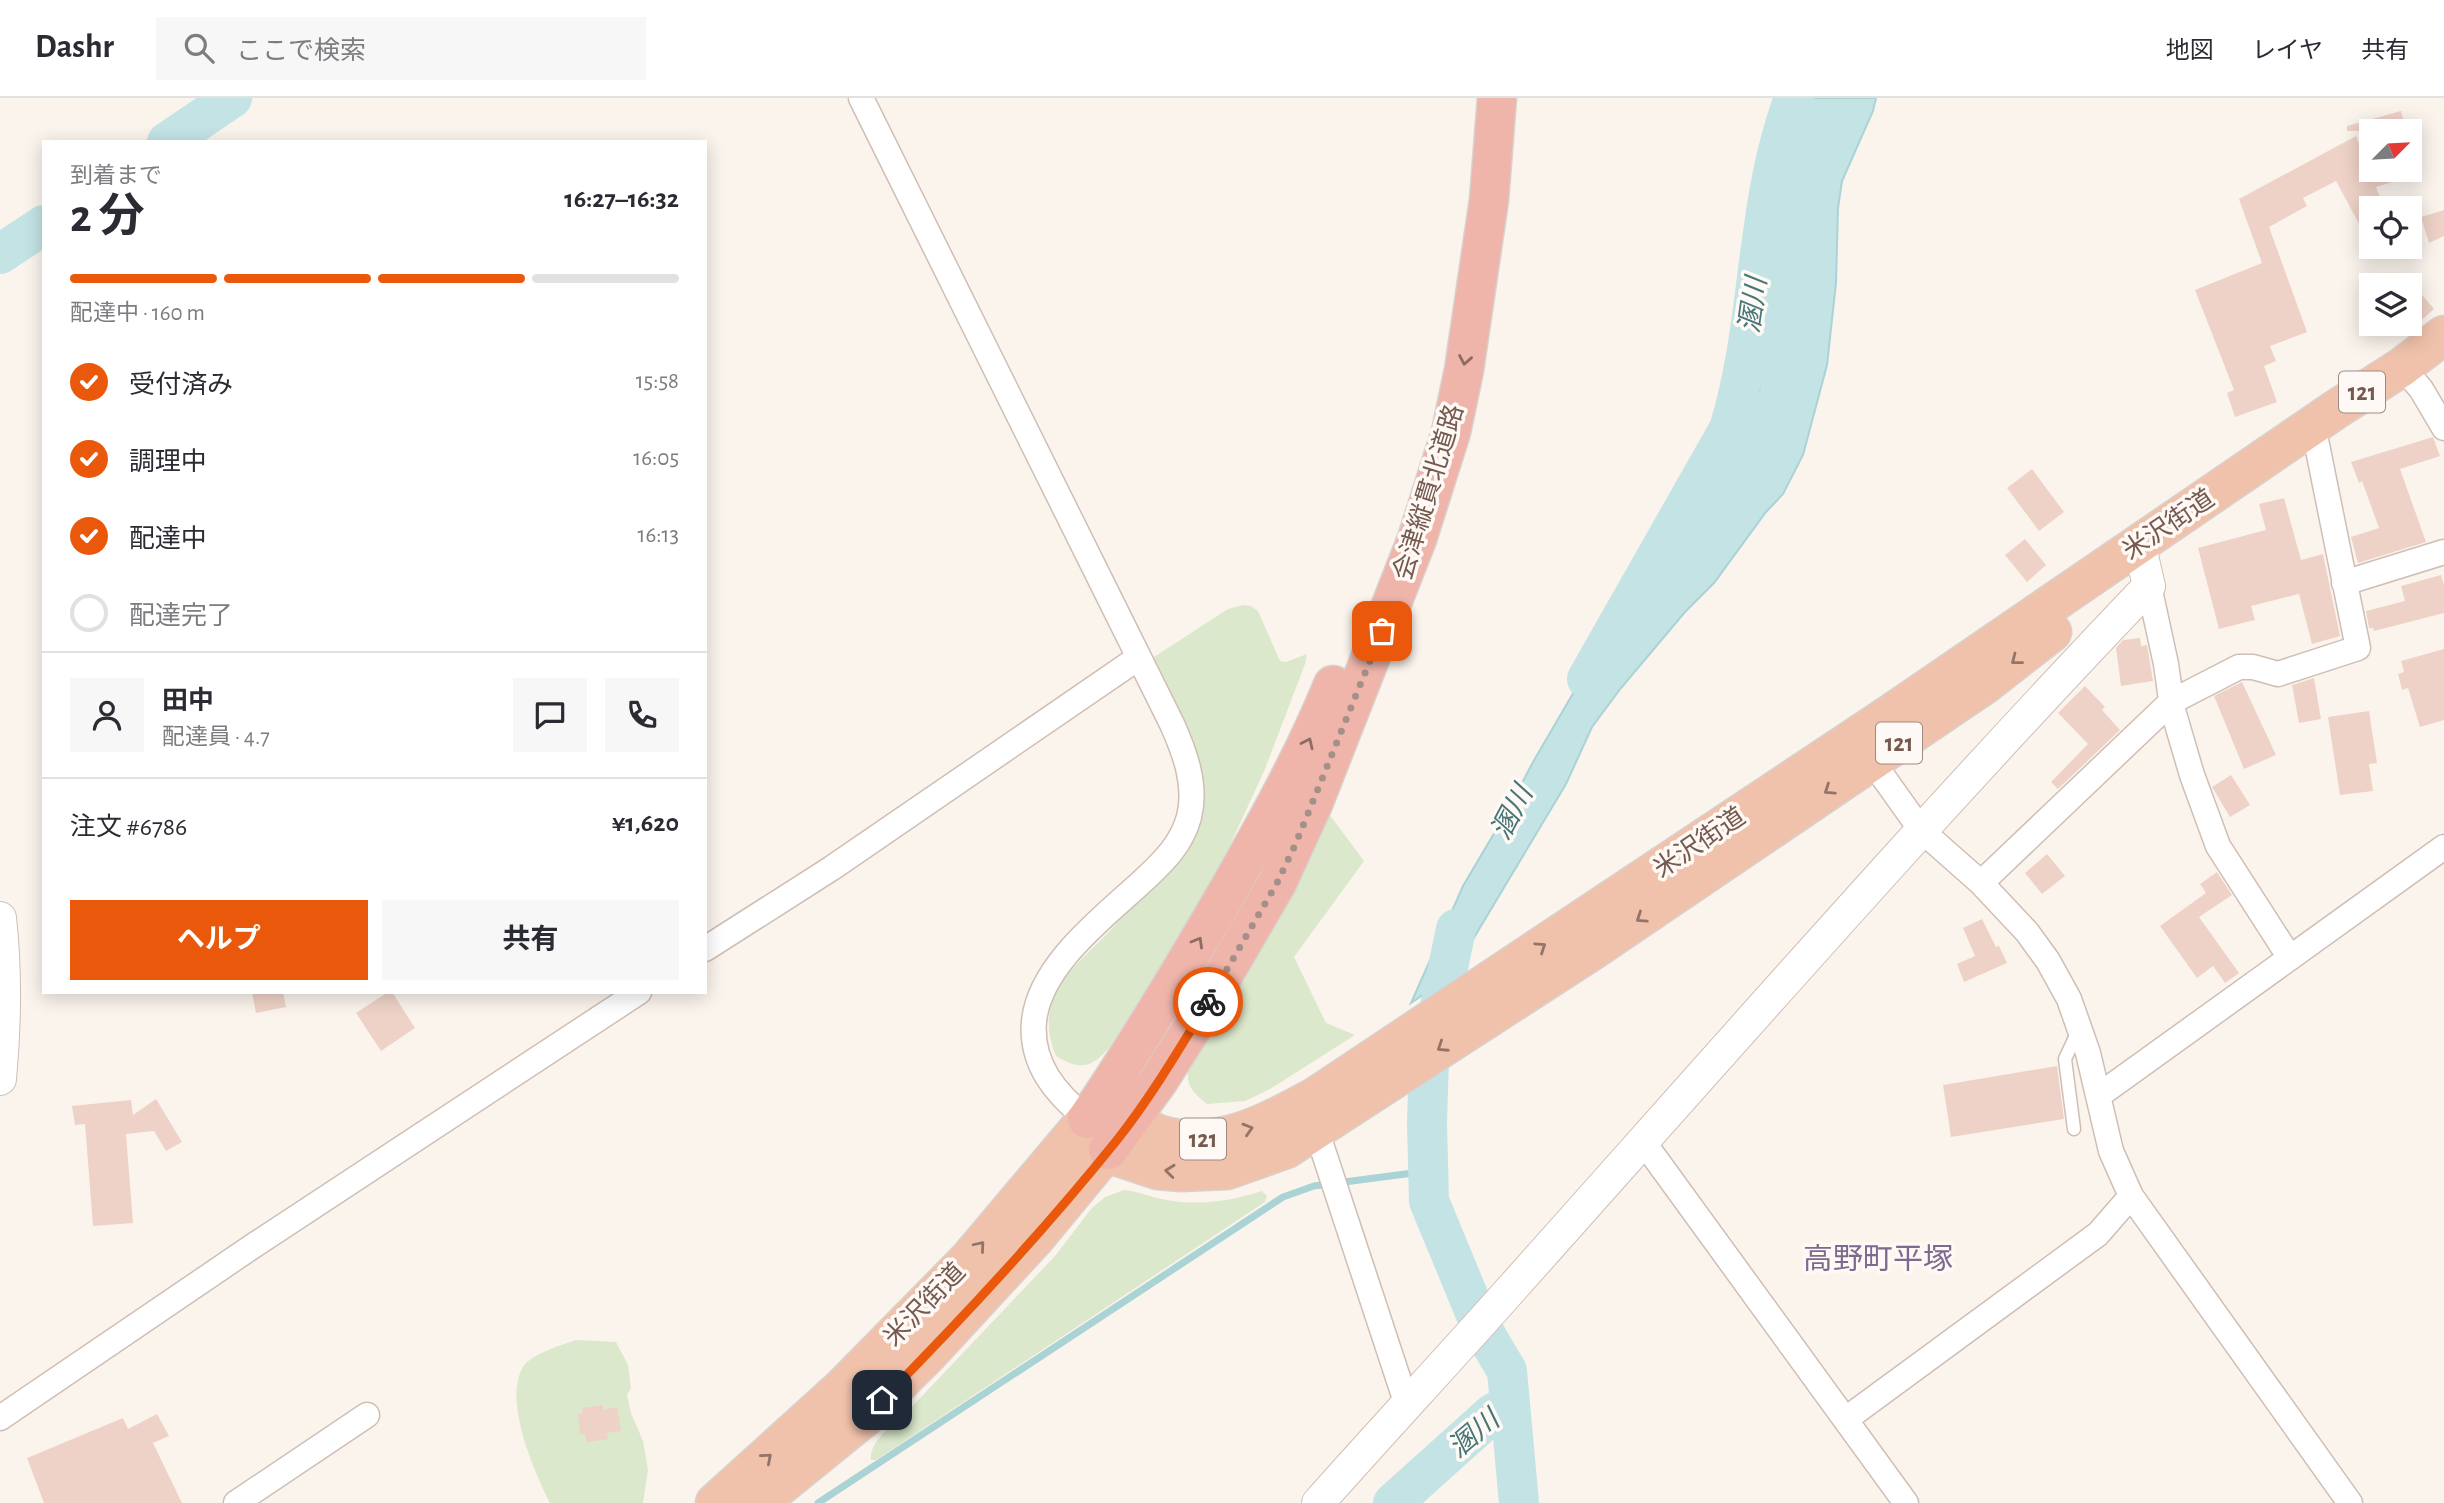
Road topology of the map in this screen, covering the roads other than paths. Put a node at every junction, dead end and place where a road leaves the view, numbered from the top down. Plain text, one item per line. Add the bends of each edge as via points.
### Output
1 (861, 98) edge
2 (1479, 98) edge
3 (1497, 98) edge
4 (2444, 335) edge
5 (2402, 367) junction
6 (2313, 425) junction
7 (2444, 428) edge
8 (2444, 552) edge
9 (2144, 563) junction
10 (2344, 583) junction
11 (1138, 658) junction
12 (2171, 702) junction
13 (1864, 750) junction
14 (1921, 830) junction
15 (2444, 848) edge
16 (1981, 883) junction
17 (0, 918) edge
18 (707, 948) edge
19 (2290, 958) junction
20 (2, 959) edge
21 (636, 994) edge
22 (2079, 1028) junction
23 (0, 1079) edge
24 (2098, 1096) junction
25 (1319, 1116) junction
26 (1131, 1119) junction
27 (2074, 1129) dead end
28 (1097, 1135) junction
29 (1642, 1140) junction
30 (2131, 1196) junction
31 (1406, 1402) junction
32 (367, 1415) dead end
33 (0, 1418) edge
34 (1846, 1419) junction
35 (236, 1503) edge
36 (715, 1503) edge
37 (759, 1503) edge
38 (1318, 1503) edge
39 (1906, 1503) edge
40 (2350, 1503) edge

1 - 11 street
28 -> 2 highway, 会津縦貫北道路 via 1124,1062 1265,828 1322,713 1374,581 1410,475 1439,364 1469,198
3 -> 26 highway, 会津縦貫北道路 via 1489,200 1464,370 1451,432 1417,539 1291,853 1226,974
4 - 5 highway, 米沢街道 / 121
5 - 6 highway, 米沢街道 / 121
5 - 7 street
6 - 9 highway, 米沢街道 / 121
6 - 10 street
8 - 10 street
9 - 12 street
9 - 13 highway, 米沢街道 / 121
9 - 14 street via 2039,701
10 - 12 street via 2358,648 2277,674 2239,667
11 - 18 street via 832,868
11 - 28 street via 1184,754 1191,779 1189,815 1179,842 1163,862 1058,963 1035,1013 1034,1041 1044,1073
12 - 16 street
12 - 19 street via 2218,846
13 - 14 street
13 - 25 highway, 米沢街道 / 121
14 - 16 street
14 - 29 street
15 - 19 street
16 - 22 street via 2048,961
17 - 20 street
19 - 24 street
20 - 23 street
21 - 33 street
22 - 24 street
22 - 27 lane via 2065,1059
24 - 30 street via 2111,1151
26 -> 25 highway, 米沢街道 / 121 via 1159,1134 1200,1140
25 -> 28 highway, 米沢街道 / 121 via 1286,1149 1227,1170 1158,1170 1140,1165
25 - 31 street
26 - 28 highway, 会津縦貫北道路
36 -> 28 highway, 米沢街道 via 842,1388
28 - 37 highway, 米沢街道 via 1036,1237 866,1416
29 - 31 street
29 - 34 street
30 - 34 street via 2098,1234
30 - 40 street
31 - 38 street
32 - 35 street
34 - 39 street

